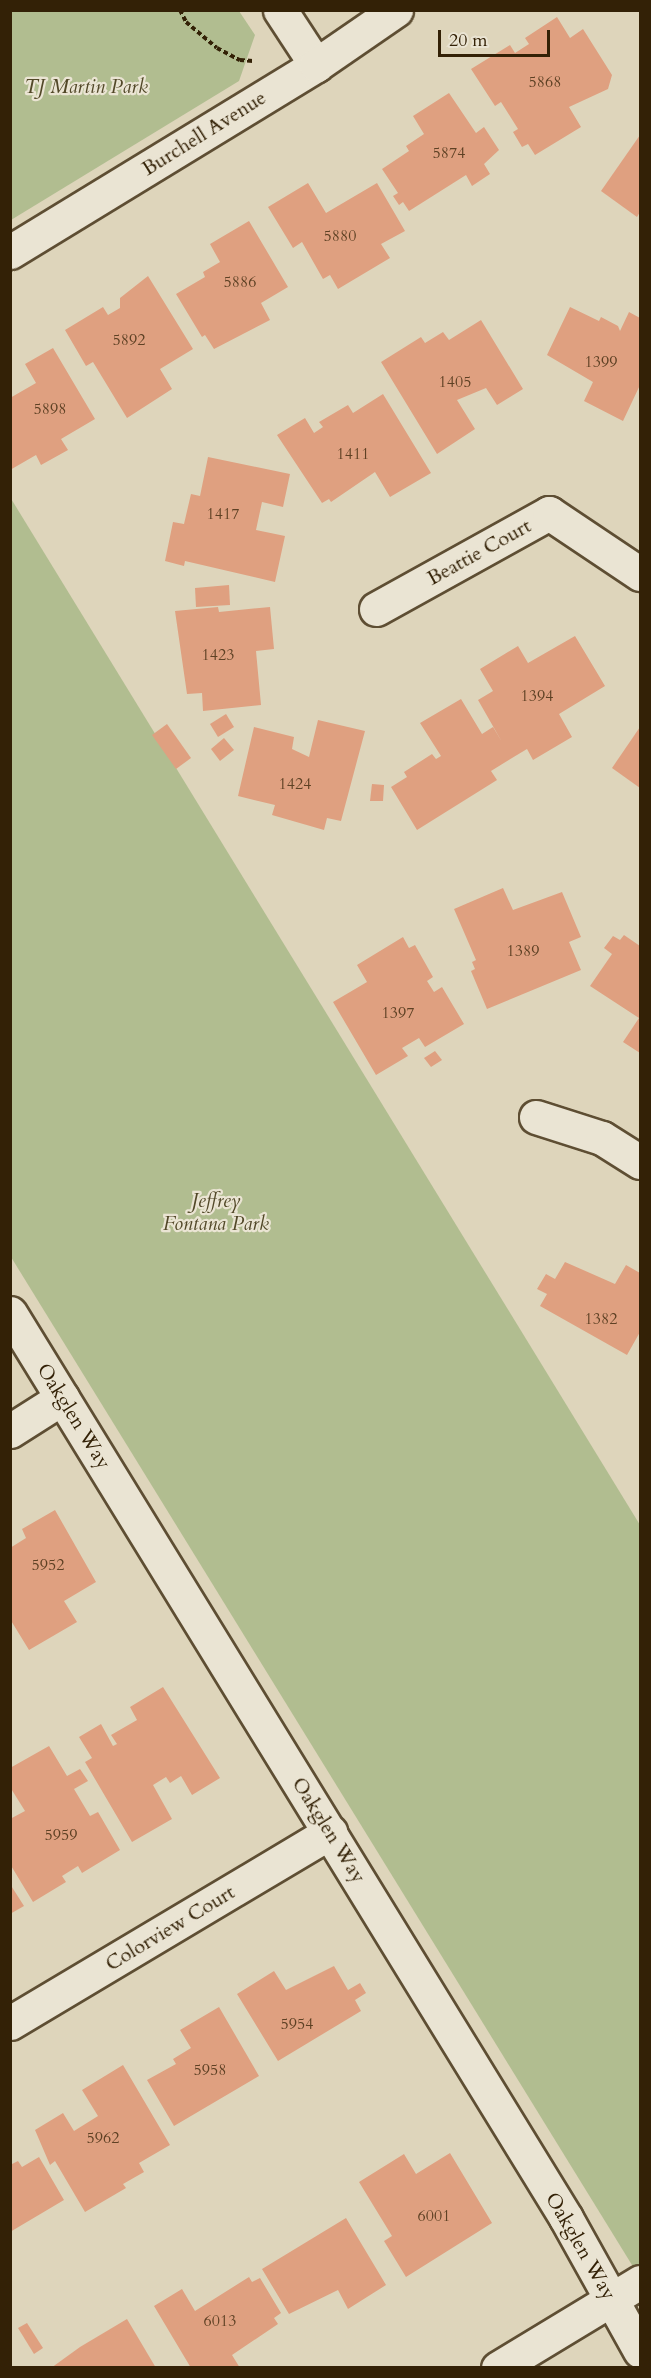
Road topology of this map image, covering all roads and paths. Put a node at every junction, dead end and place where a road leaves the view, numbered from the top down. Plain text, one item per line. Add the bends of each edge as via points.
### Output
1 (180, 10) edge
2 (280, 10) edge
3 (396, 10) edge
4 (262, 61) dead end
5 (316, 65) junction
6 (10, 252) edge
7 (640, 574) edge
8 (376, 609) dead end
9 (536, 1117) dead end
10 (640, 1162) edge
11 (10, 1313) edge
12 (62, 1398) junction
13 (10, 1431) edge
14 (330, 1832) junction
15 (10, 2023) edge
16 (640, 2282) edge
17 (611, 2300) junction
18 (640, 2351) edge
19 (498, 2367) edge

1 - 4 path via 186,22 217,48 240,60
2 - 5 street
3 - 5 street, Burchell Avenue
5 - 6 street, Burchell Avenue
7 - 8 street, Beattie Court via 549,513
9 - 10 street via 602,1138
11 - 12 street, Oakglen Way
12 - 13 street
12 - 14 street, Oakglen Way
14 - 15 street, Colorview Court
14 - 17 street, Oakglen Way via 566,2218
16 - 17 street
17 - 18 street, Oakglen Way
17 - 19 street

